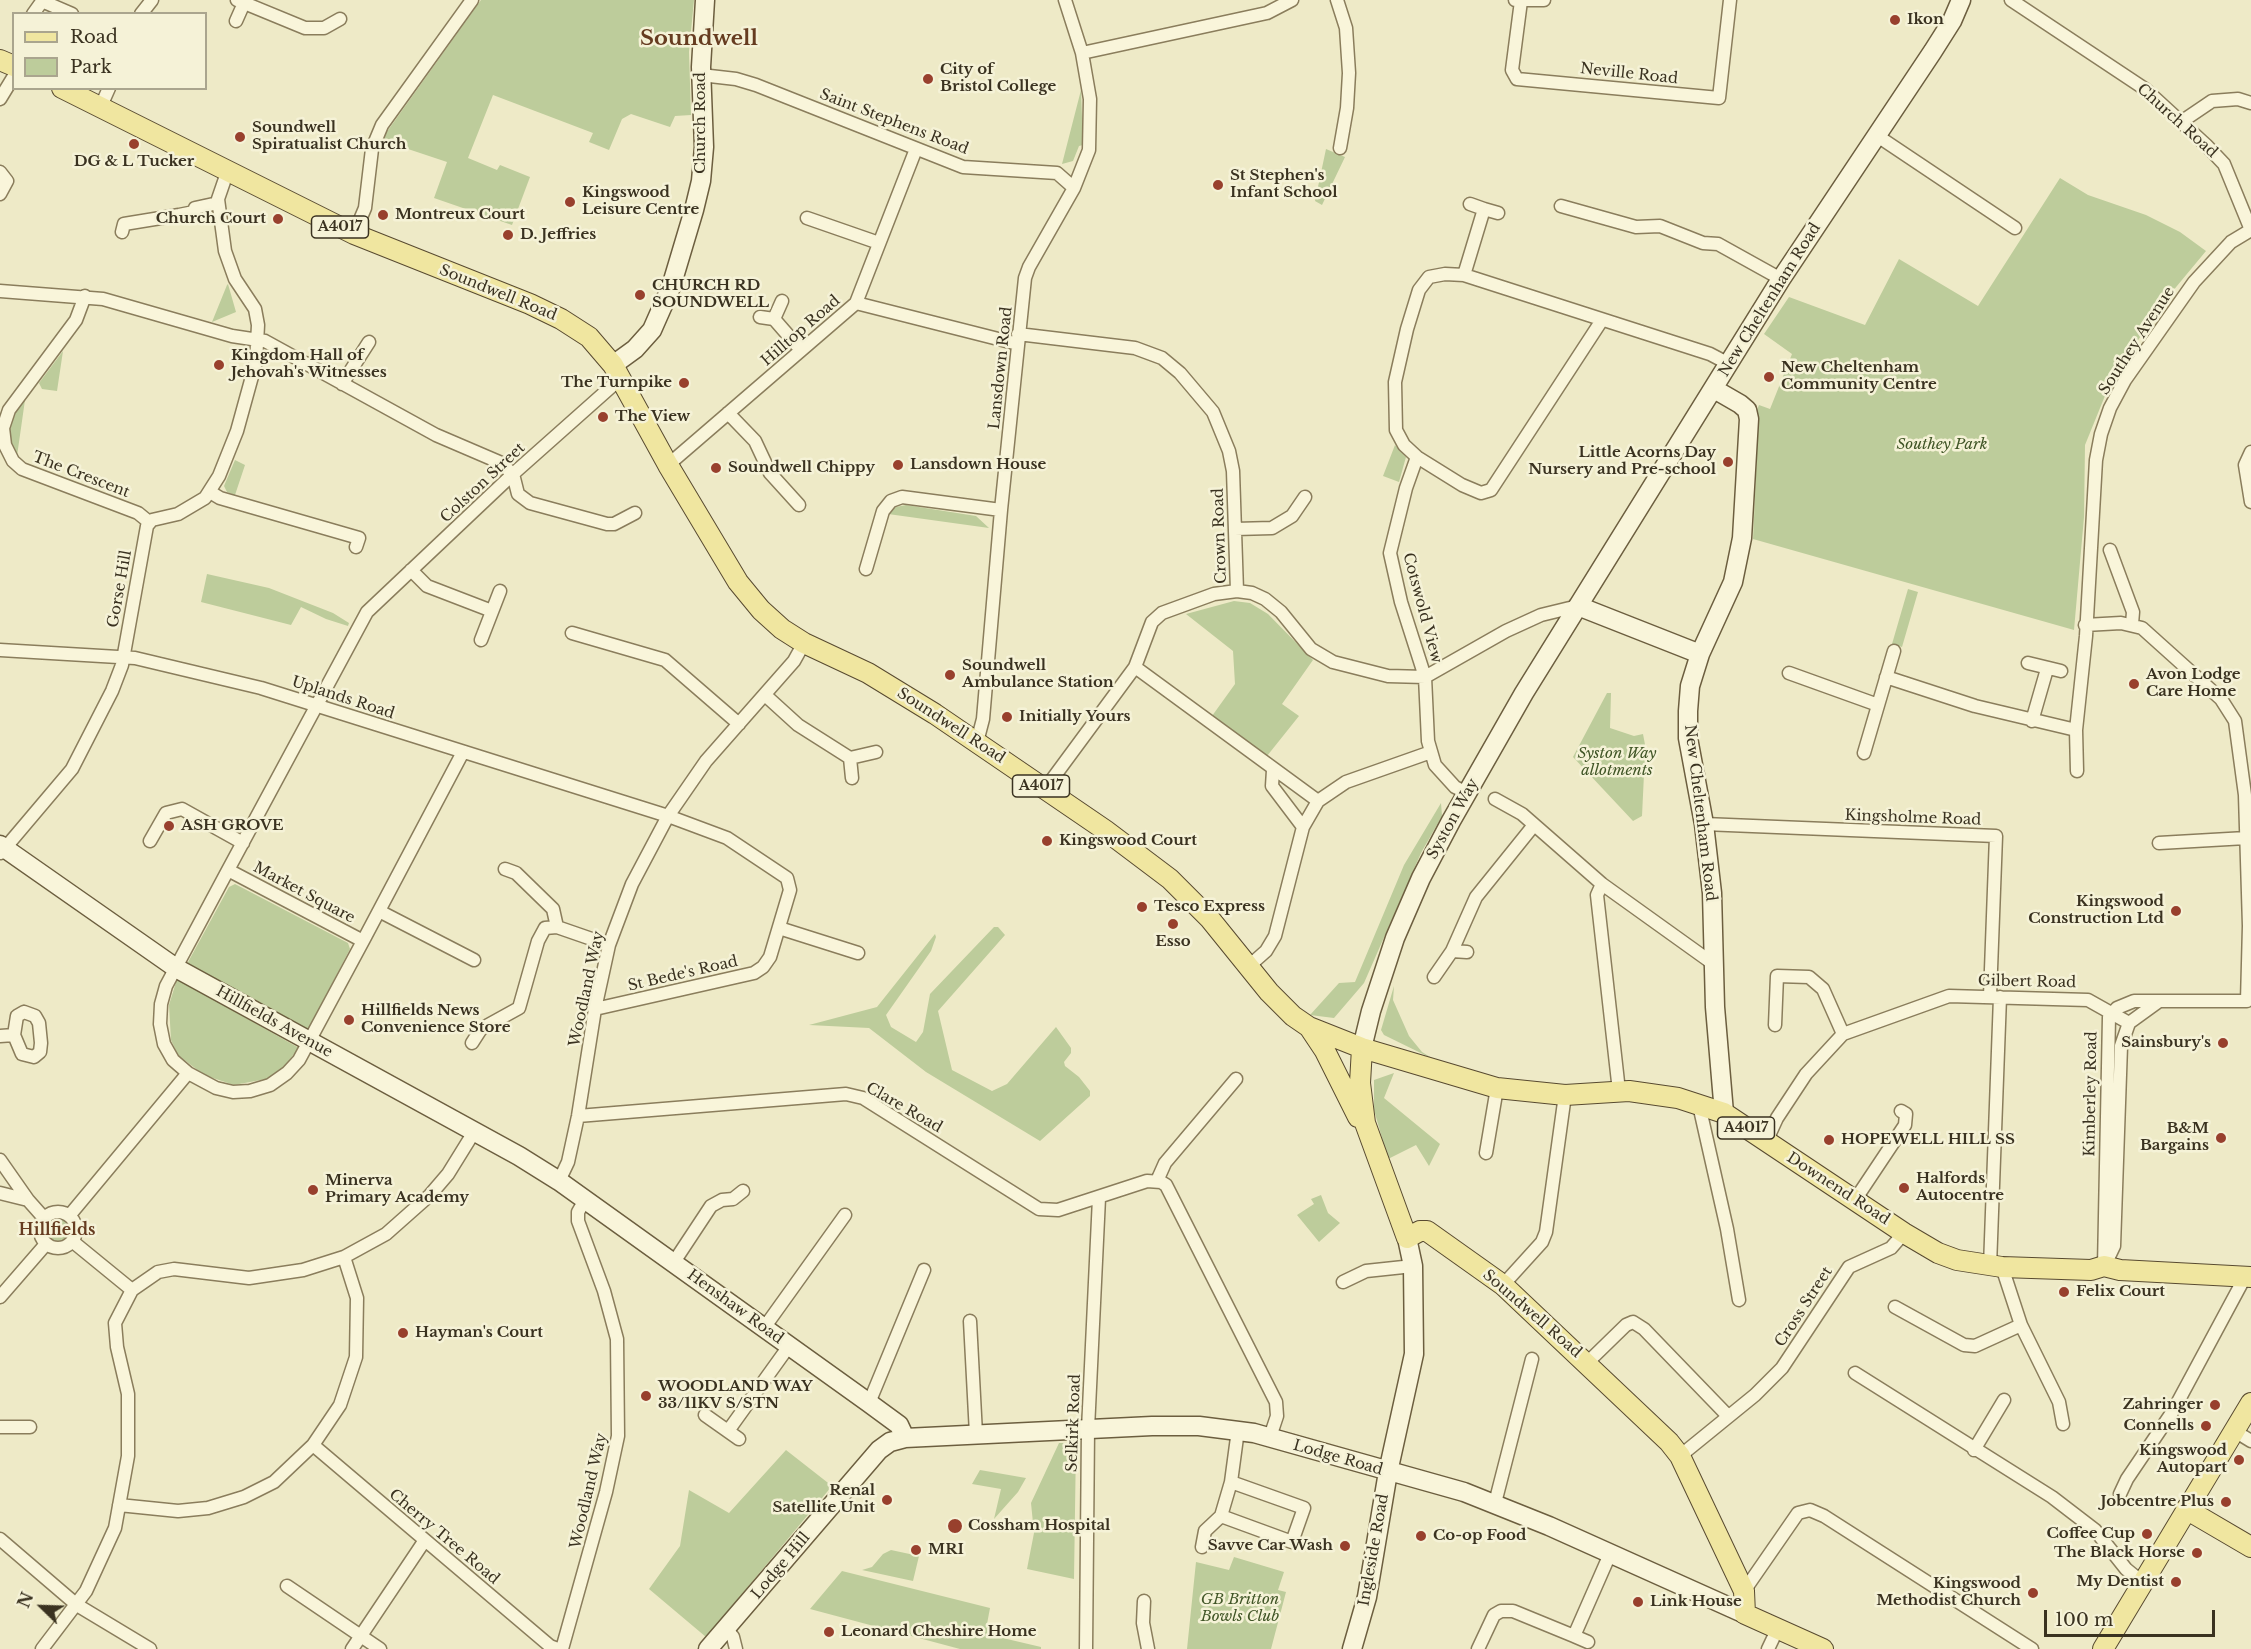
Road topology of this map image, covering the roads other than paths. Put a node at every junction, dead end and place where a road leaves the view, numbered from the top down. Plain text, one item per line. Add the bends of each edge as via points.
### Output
1 (472, 0) edge
2 (705, 0) edge
3 (1065, 0) edge
4 (1292, 0) edge
5 (1337, 0) edge
6 (1730, 0) edge
7 (1961, 0) edge
8 (2011, 0) edge
9 (42, 1) edge
10 (1529, 1) edge
11 (240, 2) edge
12 (67, 12) edge
13 (340, 19) dead end
14 (236, 21) dead end
15 (1082, 53) junction
16 (701, 75) junction
17 (12, 79) edge
18 (72, 90) edge
19 (105, 97) edge
20 (0, 99) edge
21 (2251, 103) edge
22 (2181, 122) junction
23 (1876, 135) junction
24 (1340, 148) dead end
25 (916, 149) junction
26 (228, 170) junction
27 (0, 172) edge
28 (1074, 188) junction
29 (0, 194) edge
30 (218, 203) junction
31 (1470, 204) dead end
32 (1561, 206) dead end
33 (1484, 209) junction
34 (1497, 213) dead end
35 (807, 218) dead end
36 (2014, 228) dead end
37 (2251, 230) edge
38 (122, 232) dead end
39 (354, 234) junction
40 (879, 243) junction
41 (1464, 275) junction
42 (1781, 279) junction
43 (0, 291) edge
44 (85, 296) junction
45 (782, 301) dead end
46 (856, 303) junction
47 (760, 318) dead end
48 (774, 319) junction
49 (1602, 320) junction
50 (258, 339) junction
51 (1018, 339) junction
52 (369, 342) dead end
53 (801, 350) junction
54 (1730, 364) junction
55 (617, 372) junction
56 (342, 384) junction
57 (1714, 389) junction
58 (728, 413) junction
59 (2, 439) edge
60 (2251, 452) edge
61 (1417, 457) junction
62 (668, 465) junction
63 (513, 474) junction
64 (210, 492) junction
65 (1305, 497) dead end
66 (2251, 502) edge
67 (799, 505) dead end
68 (1000, 510) junction
69 (635, 513) dead end
70 (149, 522) junction
71 (1235, 529) junction
72 (356, 547) dead end
73 (2110, 550) dead end
74 (866, 569) dead end
75 (411, 570) junction
76 (500, 591) dead end
77 (1237, 591) junction
78 (1578, 606) junction
79 (492, 611) junction
80 (2132, 624) junction
81 (2085, 626) junction
82 (572, 633) dead end
83 (481, 640) dead end
84 (804, 644) junction
85 (0, 650) edge
86 (1894, 651) dead end
87 (1700, 654) junction
88 (123, 657) junction
89 (2028, 663) dead end
90 (1135, 667) junction
91 (2047, 669) junction
92 (2061, 671) dead end
93 (1789, 672) dead end
94 (1425, 677) junction
95 (1886, 677) junction
96 (765, 695) junction
97 (1878, 705) junction
98 (318, 706) junction
99 (2032, 721) junction
100 (739, 724) junction
101 (2076, 730) junction
102 (977, 742) junction
103 (463, 752) junction
104 (876, 752) dead end
105 (1431, 752) junction
106 (1864, 753) dead end
107 (849, 758) junction
108 (1273, 770) junction
109 (2077, 771) dead end
110 (852, 778) dead end
111 (1046, 789) junction
112 (1467, 793) junction
113 (2248, 796) edge
114 (1495, 799) dead end
115 (1318, 801) junction
116 (668, 816) junction
117 (1704, 824) junction
118 (1534, 825) junction
119 (1303, 827) junction
120 (2246, 838) junction
121 (150, 841) dead end
122 (243, 843) junction
123 (2159, 843) dead end
124 (1, 850) edge
125 (506, 869) dead end
126 (228, 870) junction
127 (1602, 884) junction
128 (379, 911) junction
129 (2250, 926) edge
130 (557, 927) junction
131 (779, 928) junction
132 (363, 941) junction
133 (609, 945) junction
134 (1452, 951) junction
135 (1467, 952) dead end
136 (858, 953) dead end
137 (474, 960) dead end
138 (1715, 965) junction
139 (1249, 966) junction
140 (176, 968) junction
141 (1434, 976) dead end
142 (1995, 996) junction
143 (2159, 1001) junction
144 (594, 1009) junction
145 (2113, 1012) junction
146 (2129, 1023) junction
147 (1775, 1025) dead end
148 (1309, 1027) junction
149 (1843, 1034) junction
150 (14, 1035) dead end
151 (0, 1036) edge
152 (310, 1043) junction
153 (472, 1043) dead end
154 (1362, 1048) junction
155 (188, 1073) junction
156 (1236, 1079) dead end
157 (1497, 1088) junction
158 (1619, 1091) junction
159 (1565, 1095) junction
160 (1699, 1105) junction
161 (1901, 1111) dead end
162 (1724, 1113) junction
163 (578, 1116) junction
164 (474, 1132) junction
165 (1369, 1138) junction
166 (1766, 1142) junction
167 (1486, 1153) dead end
168 (0, 1160) edge
169 (559, 1181) junction
170 (1157, 1181) junction
171 (743, 1191) dead end
172 (0, 1193) edge
173 (1099, 1198) junction
174 (28, 1200) junction
175 (585, 1200) junction
176 (1855, 1200) junction
177 (845, 1215) dead end
178 (69, 1216) junction
179 (44, 1218) junction
180 (1904, 1233) junction
181 (1407, 1238) junction
182 (72, 1241) junction
183 (46, 1244) junction
184 (344, 1257) junction
185 (674, 1262) junction
186 (1413, 1266) junction
187 (2104, 1266) junction
188 (1996, 1267) junction
189 (924, 1270) dead end
190 (2248, 1277) edge
191 (1343, 1282) dead end
192 (1503, 1285) junction
193 (132, 1290) junction
194 (0, 1297) edge
195 (1739, 1300) dead end
196 (1896, 1307) dead end
197 (970, 1321) dead end
198 (2021, 1325) junction
199 (764, 1328) junction
200 (789, 1346) junction
201 (1532, 1359) dead end
202 (1588, 1362) junction
203 (1855, 1373) dead end
204 (2004, 1400) dead end
205 (869, 1403) junction
206 (2251, 1403) edge
207 (705, 1415) dead end
208 (1728, 1416) junction
209 (2063, 1424) dead end
210 (0, 1427) edge
211 (30, 1427) dead end
212 (1088, 1429) junction
213 (1238, 1430) junction
214 (2233, 1430) junction
215 (728, 1431) junction
216 (976, 1434) junction
217 (1270, 1437) junction
218 (905, 1438) junction
219 (739, 1439) dead end
220 (2251, 1441) edge
221 (313, 1445) junction
222 (1974, 1450) junction
223 (1680, 1455) junction
224 (1388, 1472) junction
225 (1231, 1482) junction
226 (2120, 1494) dead end
227 (1495, 1503) junction
228 (119, 1505) junction
229 (2186, 1509) junction
230 (1221, 1516) junction
231 (0, 1539) edge
232 (425, 1540) junction
233 (1202, 1546) dead end
234 (2251, 1547) edge
235 (1610, 1554) junction
236 (2142, 1582) junction
237 (287, 1586) dead end
238 (1744, 1591) junction
239 (1144, 1601) dead end
240 (77, 1605) junction
241 (1746, 1614) junction
242 (1778, 1628) junction
243 (727, 1630) junction
244 (361, 1636) junction
245 (1574, 1636) junction
246 (1588, 1642) dead end
247 (2018, 1645) edge
248 (42, 1649) edge
249 (150, 1649) edge
250 (352, 1649) edge
251 (380, 1649) edge
252 (558, 1649) edge
253 (562, 1649) edge
254 (708, 1649) edge
255 (736, 1649) edge
256 (1086, 1649) edge
257 (1148, 1649) edge
258 (1352, 1649) edge
259 (1478, 1649) edge
260 (1768, 1649) edge
261 (1823, 1649) edge
262 (2032, 1649) edge
263 (2103, 1649) edge

1 - 39 street via 382,125 372,149 365,208
2 - 16 street, Church Road
3 - 15 street, Lansdown Road
4 - 15 street via 1267,13
5 - 24 street via 1346,28 1348,64 1347,108
6 - 10 street, Neville Road via 1719,98 1517,79 1512,70
7 - 23 street, New Cheltenham Road via 1952,21
8 - 22 street, Church Road via 2145,89
9 - 12 street
11 - 13 street via 297,26 325,33
11 - 14 street
15 - 28 street, Lansdown Road via 1092,127 1089,150
16 - 25 street, Saint Stephens Road via 756,85
16 - 55 street, Church Road via 701,181 686,238 652,330
17 - 20 street
18 - 19 main road, Soundwell Road / A4017
19 - 26 main road, Soundwell Road / A4017
21 - 22 street via 2238,99 2212,101
22 - 37 street, Church Road via 2224,164
23 - 36 street
23 - 42 street, New Cheltenham Road
25 - 28 street, Saint Stephens Road via 963,167 1057,173
25 - 40 street, Hilltop Road
26 - 30 street
26 - 39 main road, Soundwell Road / A4017
27 - 29 street via 7,181
28 - 51 street, Lansdown Road via 1029,267
30 - 38 street via 195,208 194,212 124,224
30 - 50 street via 228,260 235,279 255,309
31 - 33 street
32 - 42 street via 1636,227 1660,226 1703,243 1718,244
33 - 34 street
33 - 41 street
35 - 40 street
37 - 81 street, Southey Avenue via 2231,242 2194,282 2125,380 2110,408 2096,460
39 - 55 main road, Soundwell Road / A4017 via 561,319 589,337
40 - 46 street, Hilltop Road
41 - 49 street
41 - 61 street via 1429,277 1419,290 1407,328 1393,407 1396,430
42 - 54 street, New Cheltenham Road
43 - 44 street
44 - 50 street via 237,337
44 - 59 street, The Crescent via 73,325 9,411
45 - 48 street
46 - 51 street, Crown Road
46 - 53 street, Hilltop Road
47 - 48 street
48 - 53 street
49 - 54 street
49 - 61 street via 1491,490 1481,493
50 - 56 street
50 - 64 street via 256,363 237,431
51 - 68 street, Lansdown Road
51 - 71 street, Crown Road via 1135,348 1162,358 1180,373 1213,412 1223,431 1233,471
52 - 56 street
53 - 58 street, Hilltop Road
54 - 57 street, New Cheltenham Road
55 - 62 main road, Soundwell Road / A4017
55 - 63 street, Colston Street
56 - 63 street via 436,435 494,459
57 - 78 street, Syston Way
57 - 87 street, New Cheltenham Road via 1747,410 1748,456 1742,538 1733,582
58 - 62 street, Hilltop Road
58 - 67 street via 755,441 770,473
59 - 70 street, The Crescent via 18,466 138,513
60 - 66 street via 2245,465
61 - 94 street, Cotswold View via 1390,553
62 - 84 main road, Soundwell Road / A4017 via 738,582 761,610
63 - 69 street via 518,494 530,503 607,524
63 - 75 street, Colston Street
64 - 70 street via 195,506
64 - 72 street via 359,538
65 - 71 street via 1292,516 1272,528
68 - 74 street via 902,497 891,501 883,510
68 - 102 street, Lansdown Road via 983,719
70 - 88 street, Gorse Hill
71 - 77 street, Crown Road
73 - 80 street via 2133,612
75 - 79 street via 427,586
75 - 98 street, Colston Street via 367,612
76 - 79 street
77 - 90 street, Crown Road via 1214,594 1162,613 1152,622
77 - 94 street via 1265,599 1311,649 1333,662 1380,675
78 - 87 street
78 - 94 street via 1542,615 1506,631
78 - 112 street, Syston Way
79 - 83 street
80 - 81 street
80 - 113 street via 2151,635 2231,712
81 - 101 street, Southey Avenue
82 - 100 street via 665,660
84 - 96 street, Woodland Way
84 - 102 main road, Soundwell Road / A4017 via 868,673
85 - 88 street, Uplands Road
86 - 95 street
87 - 117 street, New Cheltenham Road via 1690,686 1688,738
88 - 98 street, Uplands Road via 250,685
88 - 124 street, Gorse Hill via 112,692 82,754 46,803
89 - 91 street
90 - 108 street
90 - 111 street, Crown Road
91 - 92 street
91 - 99 street
93 - 97 street
94 - 105 street, Cotswold View
95 - 97 street
95 - 99 street
96 - 100 street, Woodland Way
96 - 107 street via 798,725
97 - 106 street
98 - 103 street, Uplands Road
98 - 122 street
99 - 101 street
100 - 116 street, Woodland Way via 706,761
101 - 109 street, Southey Avenue
102 - 111 main road, Soundwell Road / A4017
103 - 116 street, Uplands Road
103 - 128 street
104 - 107 street
105 - 112 street via 1444,777
105 - 115 street via 1346,782
107 - 110 street
108 - 115 street
108 - 119 street via 1272,786
111 - 139 main road, Soundwell Road / A4017 via 1170,879
112 - 154 street, Syston Way via 1420,878 1377,990
113 - 120 street
114 - 118 street
115 - 119 street
116 - 131 street, St Bede's Road via 727,838 787,878 790,891
116 - 133 street, Woodland Way via 632,884
117 - 138 street, New Cheltenham Road
117 - 142 street, Kingsholme Road via 1996,836
118 - 127 street
118 - 134 street via 1476,897
119 - 139 street via 1271,944
120 - 123 street
120 - 129 street
121 - 122 street via 166,813 182,809
122 - 126 street
124 - 140 street, Hillfields Avenue
125 - 130 street via 516,873 553,909
126 - 132 street, Market Square
126 - 140 street
127 - 138 street
127 - 158 street via 1597,895
128 - 132 street
128 - 137 street
129 - 143 street via 2247,1001
130 - 133 street
130 - 153 street via 545,928 538,941 519,1008 481,1029
131 - 136 street
131 - 144 street, St Bede's Road via 770,957 754,973
132 - 152 street, Market Square
133 - 144 street, Woodland Way
134 - 135 street
134 - 141 street
138 - 162 street, New Cheltenham Road via 1714,1007
139 - 148 main road, Soundwell Road / A4017 via 1281,1005
140 - 152 street, Hillfields Avenue
140 - 155 street, Market Square via 166,986 160,1024 164,1044 173,1060
142 - 145 street, Gilbert Road via 2082,999
142 - 149 street, Gilbert Road via 1941,997
142 - 188 street
143 - 145 street via 2134,1001
143 - 146 street
144 - 163 street, Woodland Way
145 - 146 street
145 - 187 street, Kimberley Road via 2107,1031
146 - 187 street, Kimberley Road via 2121,1046 2114,1246
147 - 149 street via 1777,976 1809,977 1823,989
148 - 154 main road, Soundwell Road / A4017
148 - 165 main road
149 - 166 street, Gilbert Road via 1806,1074
150 - 151 street
152 - 155 street, Market Square via 287,1073 270,1085 250,1091 216,1088
152 - 164 street, Hillfields Avenue
154 - 157 main road, Downend Road / A4017
154 - 165 main road via 1361,1103
155 - 178 street
156 - 170 street via 1165,1163
157 - 159 main road, Downend Road / A4017
157 - 167 street
158 - 159 main road, Downend Road / A4017
158 - 160 main road, Downend Road / A4017 via 1678,1098
159 - 192 street via 1546,1232 1542,1242
160 - 162 main road, Downend Road / A4017
160 - 195 street
161 - 176 street via 1905,1114 1905,1125
162 - 166 main road, Downend Road / A4017
163 - 169 street, Woodland Way via 568,1162
163 - 173 street, Clare Road via 846,1094 862,1098 1039,1209 1058,1210
164 - 169 street, Hillfields Avenue
164 - 184 street via 430,1195 386,1234
165 - 181 main road
166 - 176 main road, Downend Road / A4017
168 - 174 street
169 - 175 street, Henshaw Road
170 - 173 street, Clare Road
170 - 217 street via 1166,1185 1276,1402 1277,1416
171 - 185 street via 734,1199 711,1206
172 - 174 street
173 - 212 street, Selkirk Road
174 - 179 street
175 - 185 street, Henshaw Road
175 - 253 street, Woodland Way via 578,1221 617,1339 618,1436
176 - 180 main road, Downend Road / A4017
177 - 199 street
178 - 179 street via 59,1212
178 - 182 street via 75,1226
179 - 183 street via 40,1234
180 - 188 main road, Downend Road / A4017 via 1938,1253
180 - 208 street, Cross Street via 1891,1248 1849,1267 1782,1368
181 - 186 street, Ingleside Road
181 - 192 main road, Soundwell Road via 1427,1231
182 - 183 street via 60,1249
182 - 193 street
183 - 194 street
184 - 193 street via 303,1270 249,1278 174,1269 158,1272
184 - 221 street via 357,1298 356,1357 340,1405
185 - 199 street, Henshaw Road
186 - 191 street via 1366,1271
186 - 224 street, Ingleside Road via 1414,1354
187 - 188 main road, Downend Road / A4017 via 2091,1270
187 - 190 main road, Downend Road / A4017
188 - 198 street
189 - 205 street
190 - 226 street via 2173,1411
192 - 202 main road, Soundwell Road
193 - 228 street via 115,1323 128,1394 128,1456
196 - 198 street via 1970,1346 2000,1337
197 - 216 street
198 - 209 street via 2059,1402
199 - 200 street, Henshaw Road
200 - 205 street, Henshaw Road
200 - 215 street
201 - 227 street
202 - 208 street via 1633,1322
202 - 223 main road, Soundwell Road
203 - 222 street
204 - 222 street
205 - 218 street, Henshaw Road via 899,1425
206 - 214 main road
207 - 215 street
208 - 223 street, Cross Street
210 - 211 street
212 - 213 street, Lodge Road via 1200,1426
212 - 216 street, Lodge Road
212 - 256 street, Selkirk Road
213 - 217 street, Lodge Road
213 - 225 street
214 - 220 street
214 - 229 main road
215 - 219 street
216 - 218 street, Lodge Road
217 - 224 street, Lodge Road
218 - 243 street, Lodge Hill via 879,1450
221 - 228 street via 274,1482 244,1497 208,1508 178,1511
221 - 232 street, Cherry Tree Road
222 - 236 street via 2052,1497 2095,1530 2126,1569
223 - 238 main road, Soundwell Road
224 - 227 street, Lodge Road
224 - 258 street, Ingleside Road via 1367,1598
225 - 230 street
225 - 230 street via 1304,1508 1292,1542
227 - 235 street, Lodge Road
228 - 240 street via 102,1560
229 - 234 main road
229 - 236 main road
230 - 233 street via 1205,1531
231 - 240 street
232 - 244 street
232 - 252 street, Cherry Tree Road
235 - 241 street, Lodge Road
235 - 245 street
236 - 263 main road
237 - 244 street
238 - 241 main road, Soundwell Road
238 - 247 street via 1798,1513 1810,1510
239 - 257 street
240 - 248 street
240 - 249 street
241 - 242 main road
242 - 260 street
242 - 261 main road
243 - 254 street, Lodge Hill
243 - 255 street
244 - 250 street
244 - 251 street
245 - 246 street
245 - 259 street via 1513,1611 1501,1611 1494,1616
247 - 262 street

